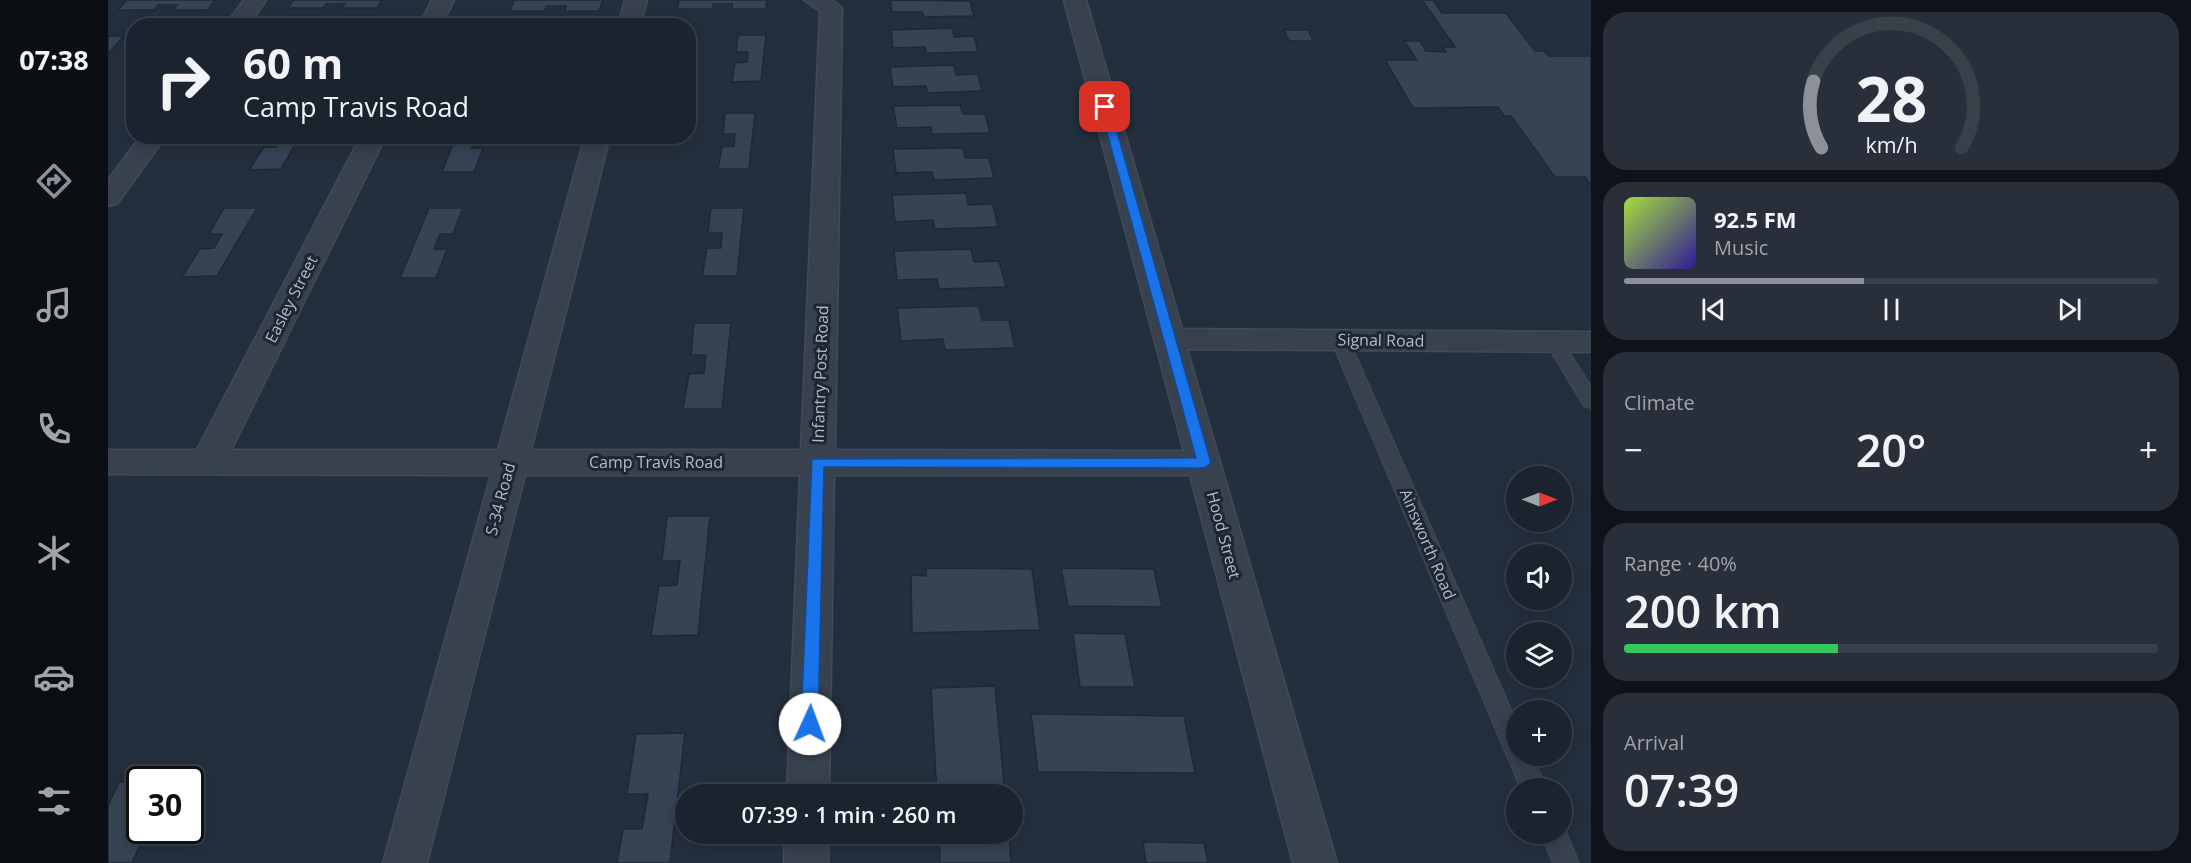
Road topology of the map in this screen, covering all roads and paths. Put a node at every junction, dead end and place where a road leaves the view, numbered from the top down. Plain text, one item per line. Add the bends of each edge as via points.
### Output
1 (255, 0) edge
2 (443, 0) edge
3 (636, 0) edge
4 (815, 0) edge
5 (1075, 0) edge
6 (242, 18) edge
7 (434, 18) edge
8 (631, 18) edge
9 (148, 144) edge
10 (370, 144) edge
11 (596, 144) edge
12 (108, 198) edge
13 (1170, 339) junction
14 (1340, 340) junction
15 (1554, 342) junction
16 (1591, 342) edge
17 (1591, 401) edge
18 (108, 462) edge
19 (208, 462) junction
20 (510, 462) junction
21 (817, 462) junction
22 (1204, 463) junction
23 (1506, 725) edge
24 (808, 784) edge
25 (807, 844) edge
26 (1558, 844) edge
27 (405, 863) edge
28 (806, 863) edge
29 (1315, 863) edge
30 (1566, 863) edge

1 - 6 street
2 - 7 street
3 - 8 street
4 - 21 street, Infantry Post Road via 831,8
5 - 13 street, Hood Street
9 - 12 street
10 - 19 street, Easley Street
11 - 20 street, S-34 Road
13 - 14 street, Signal Road
13 - 22 street, Hood Street
14 - 15 street, Signal Road
14 - 23 lane, Ainsworth Road
15 - 16 street, Signal Road
15 - 17 lane
18 - 19 street, Camp Travis Road
19 - 20 street, Camp Travis Road
20 - 21 street, Camp Travis Road
20 - 27 street, S-34 Road
21 - 22 street, Camp Travis Road
21 - 24 street, Infantry Post Road
22 - 29 street, Hood Street
25 - 28 street
26 - 30 lane

